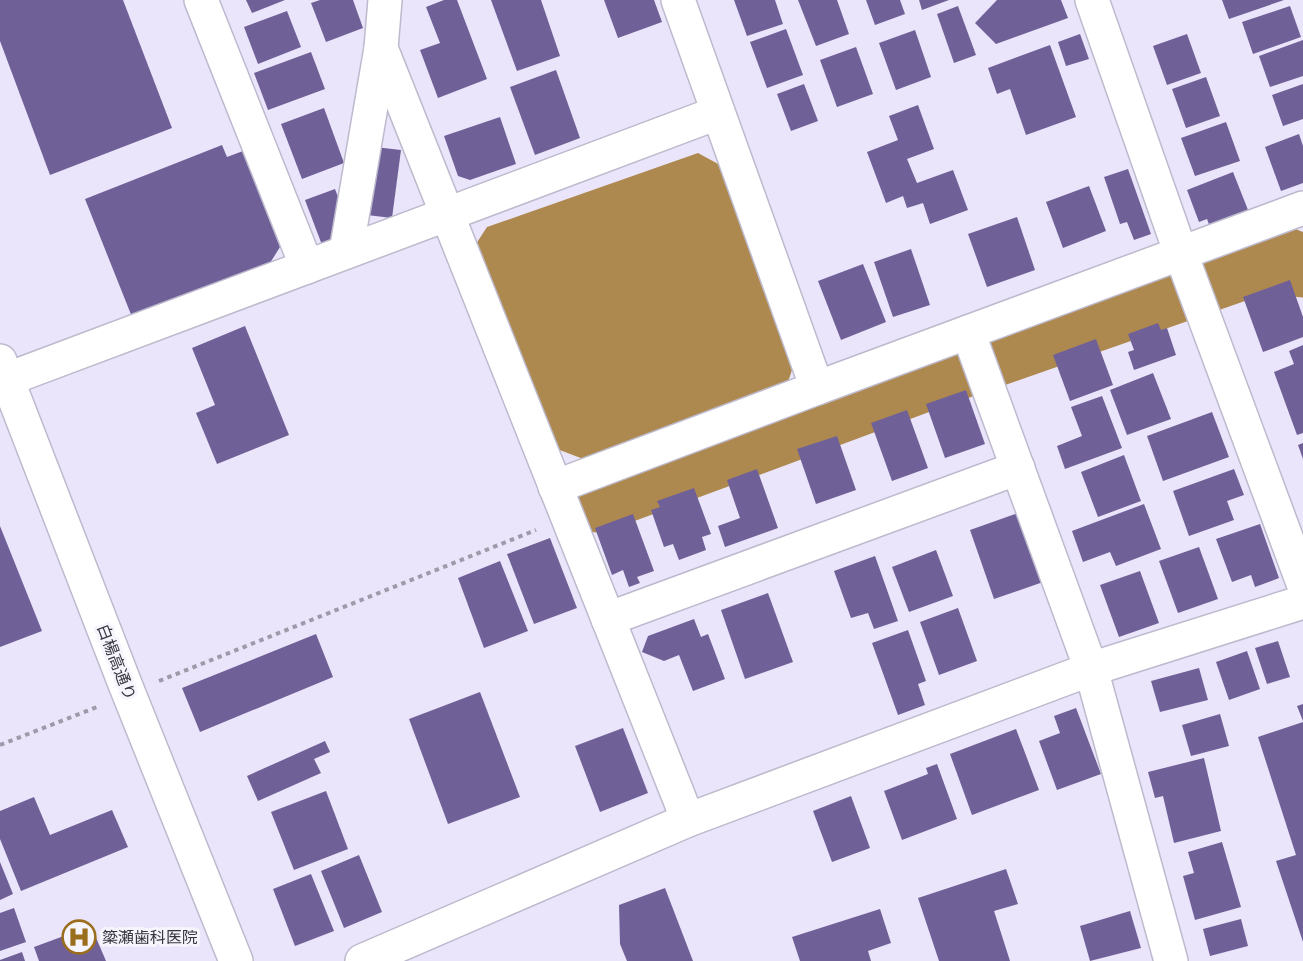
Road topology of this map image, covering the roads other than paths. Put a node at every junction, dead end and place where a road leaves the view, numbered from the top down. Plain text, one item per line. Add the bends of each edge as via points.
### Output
1 (201, 0) edge
2 (385, 0) edge
3 (678, 0) edge
4 (1092, 0) edge
5 (381, 48) junction
6 (717, 113) junction
7 (1303, 208) edge
8 (447, 214) junction
9 (346, 252) junction
10 (1181, 254) junction
11 (306, 267) junction
12 (968, 332) junction
13 (2, 374) edge
14 (818, 388) junction
15 (1018, 468) junction
16 (555, 487) junction
17 (1303, 583) edge
18 (1303, 602) edge
19 (608, 619) junction
20 (1091, 669) junction
21 (688, 820) junction
22 (236, 961) edge
23 (362, 961) edge
24 (1171, 961) edge

1 - 11 street
2 - 5 street
3 - 6 street
4 - 10 street
5 - 8 street
5 - 9 street
6 - 8 street
6 - 14 street
7 - 10 street
8 - 9 street
8 - 16 street
9 - 11 street
10 - 12 street
10 - 17 street
11 - 13 street
12 - 14 street
12 - 15 street
13 - 22 street, 白楊高通り
14 - 16 street
15 - 19 street
15 - 20 street
16 - 19 street
18 - 20 street
19 - 21 street
20 - 21 street
20 - 24 street
21 - 23 street

